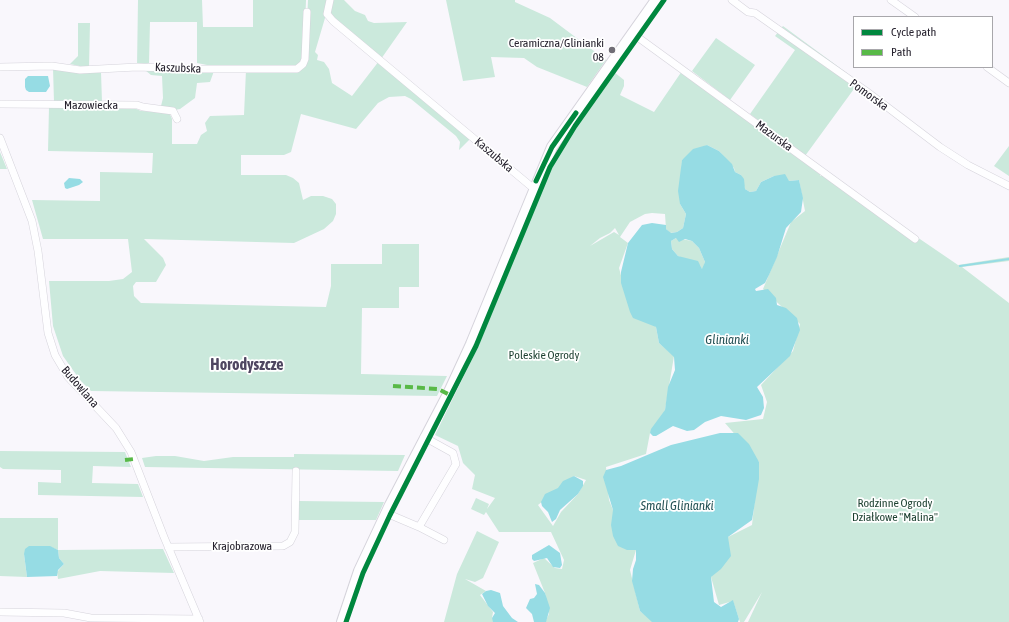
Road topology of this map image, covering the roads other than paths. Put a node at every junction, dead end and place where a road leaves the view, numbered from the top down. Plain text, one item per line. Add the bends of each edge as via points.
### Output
1 (330, 0) edge
2 (656, 0) edge
3 (732, 0) edge
4 (891, 0) edge
5 (307, 12) dead end
6 (914, 16) edge
7 (632, 33) junction
8 (0, 68) edge
9 (987, 68) edge
10 (1009, 83) edge
11 (0, 104) edge
12 (177, 119) dead end
13 (0, 138) edge
14 (1009, 186) edge
15 (534, 188) junction
16 (915, 239) dead end
17 (424, 437) junction
18 (296, 471) dead end
19 (386, 513) junction
20 (419, 527) junction
21 (444, 540) dead end
22 (168, 547) junction
23 (0, 612) edge
24 (91, 620) edge
25 (200, 621) edge
26 (342, 622) edge

1 - 15 street, Kaszubska via 327,14 340,27
2 - 7 street
3 - 14 street, Pomorska via 748,12 755,13 866,91 940,147
4 - 6 street
5 - 8 street, Kaszubska via 305,59 297,69 137,67 80,70 52,66
7 - 15 street via 552,147
7 - 16 street, Mazurska
9 - 10 street
11 - 12 street, Mazowiecka via 137,105 173,111
13 - 22 street, Budowlana via 32,221 48,333 55,355 72,381 116,428 124,441 134,459
15 - 17 street via 471,344
17 - 19 street
17 - 20 street via 453,453 456,464
18 - 22 street, Krajobrazowa via 296,532 290,542 283,546
19 - 20 street
19 - 26 street via 359,571
20 - 21 street
22 - 25 street, Budowlana
23 - 24 street via 64,613
24 - 25 street

